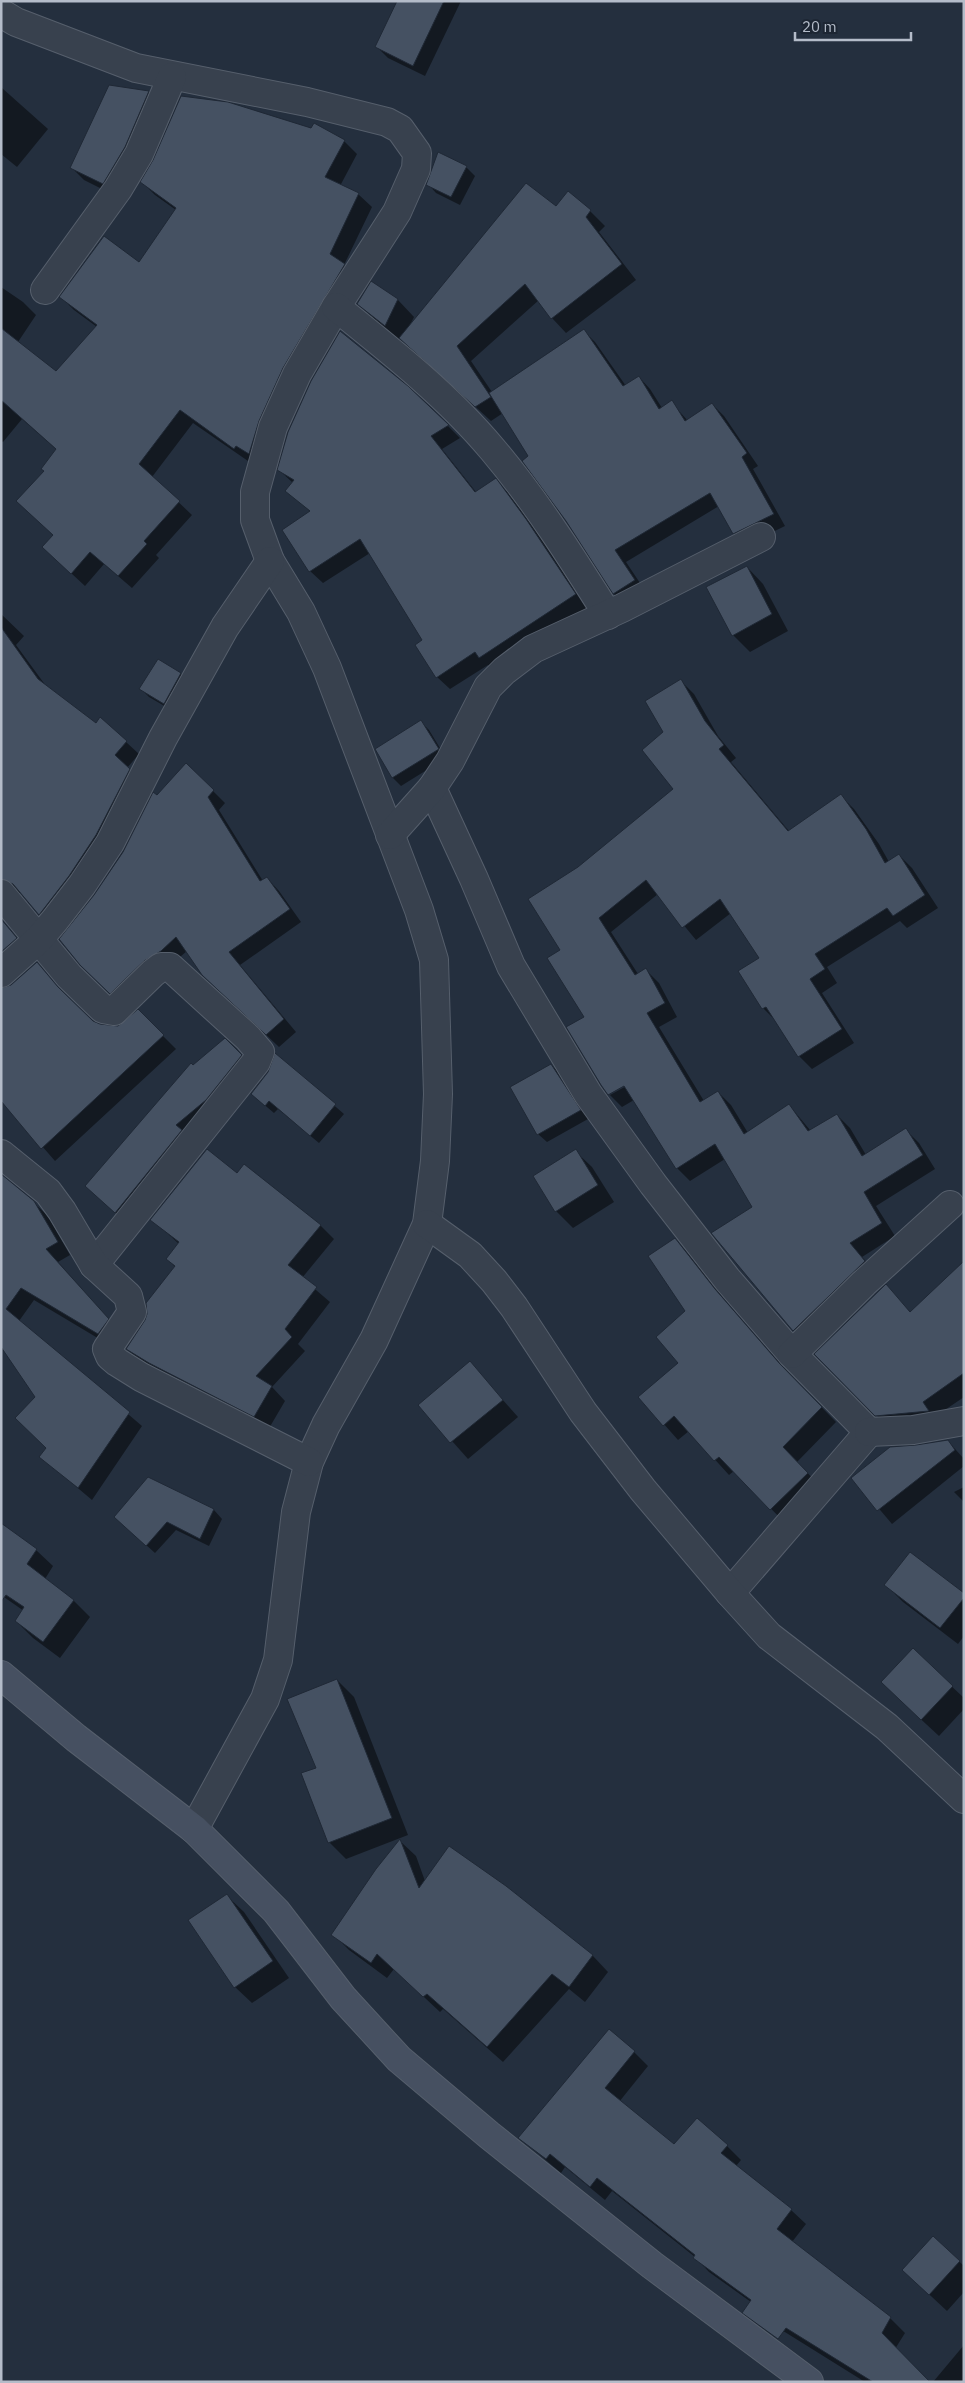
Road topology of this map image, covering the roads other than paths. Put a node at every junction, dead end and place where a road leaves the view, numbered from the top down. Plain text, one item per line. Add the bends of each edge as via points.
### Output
1 (1, 14) edge
2 (172, 76) junction
3 (46, 290) dead end
4 (336, 307) junction
5 (762, 537) dead end
6 (270, 561) junction
7 (608, 615) junction
8 (432, 788) junction
9 (390, 835) junction
10 (1, 894) edge
11 (39, 939) junction
12 (1, 973) edge
13 (3, 1159) edge
14 (950, 1205) dead end
15 (427, 1224) junction
16 (94, 1265) junction
17 (792, 1354) junction
18 (964, 1421) edge
19 (869, 1432) junction
20 (308, 1462) junction
21 (730, 1593) junction
22 (1, 1675) edge
23 (964, 1799) edge
24 (194, 1829) junction
25 (809, 2382) edge

1 - 2 street via 136,68
2 - 3 street via 139,154
2 - 4 street via 357,113 400,129 410,142 417,153 416,168 401,204
4 - 6 street via 297,374 260,466 255,492 255,520
4 - 7 street via 400,358 492,448 532,500
5 - 7 street
6 - 9 street via 301,612 327,668
6 - 11 street via 224,627 110,843
7 - 8 street via 533,649 504,671 488,687 450,761
8 - 9 street
8 - 17 street via 511,966 588,1094 727,1279
9 - 15 street via 434,960 438,1094 435,1161
10 - 11 street
11 - 12 street
11 - 16 street via 69,976 108,1011 120,1007 160,967 170,967 260,1052 256,1062
13 - 16 street via 48,1192
14 - 17 street
15 - 20 street via 374,1340
15 - 21 street via 470,1255 494,1281 584,1412 643,1490
16 - 20 street via 128,1296 131,1304 132,1312 107,1349 110,1356 141,1377
17 - 19 street
18 - 19 street via 913,1430
19 - 21 street
20 - 24 street via 296,1512 278,1660 265,1699
21 - 23 street via 770,1636 887,1727
22 - 24 street
24 - 25 street via 276,1911 343,1998 399,2059 652,2265

